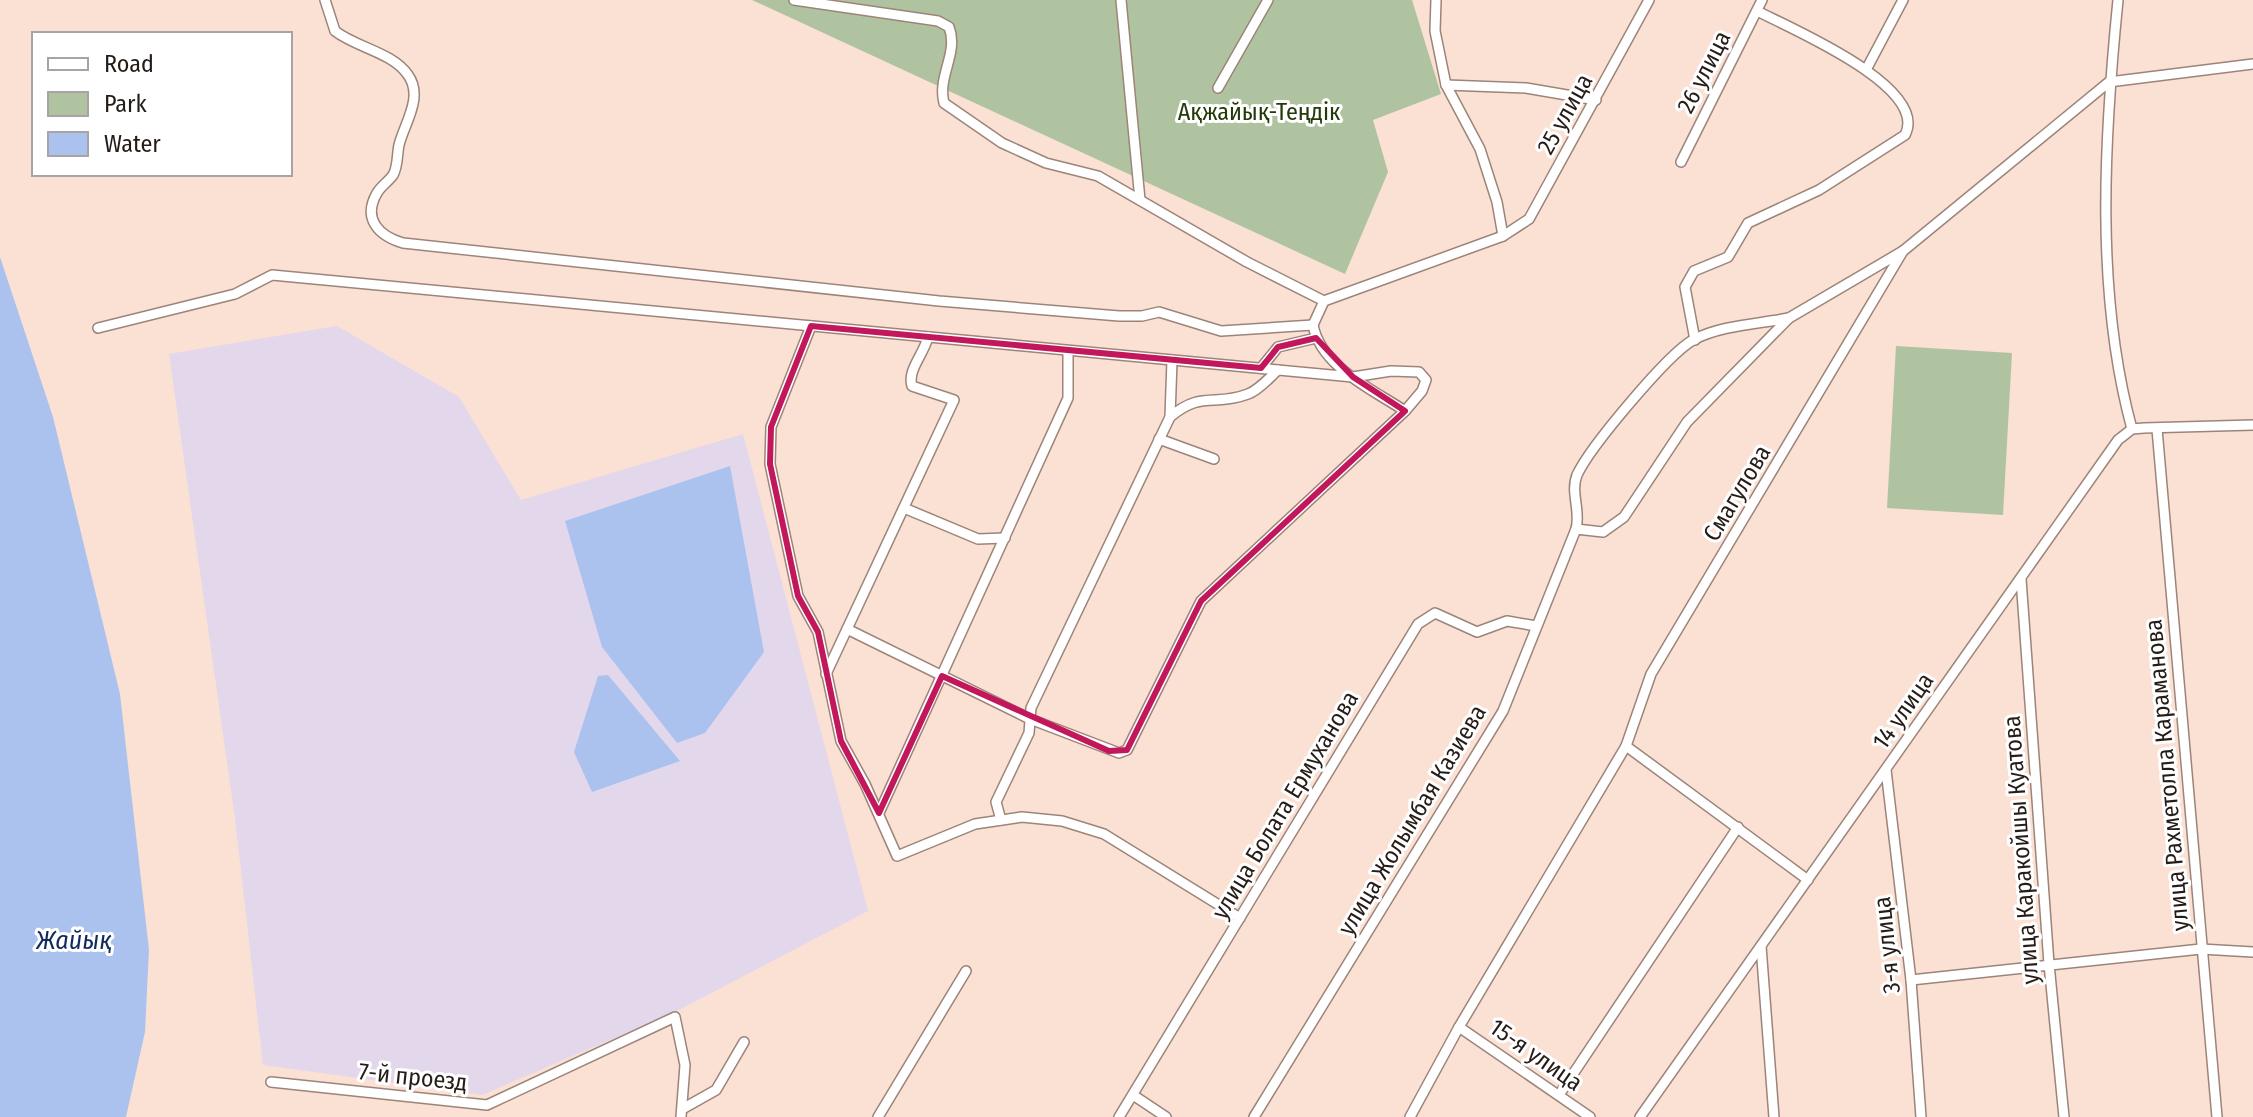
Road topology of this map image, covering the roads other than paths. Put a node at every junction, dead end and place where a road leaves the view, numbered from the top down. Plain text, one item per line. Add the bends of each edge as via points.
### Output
1 (325, 0) edge
2 (794, 0) edge
3 (1121, 0) edge
4 (1268, 0) edge
5 (1436, 0) edge
6 (1649, 0) edge
7 (1762, 0) edge
8 (1903, 0) edge
9 (2118, 0) edge
10 (1757, 11) junction
11 (2253, 64) edge
12 (1867, 68) junction
13 (2109, 82) junction
14 (1446, 85) junction
15 (1218, 88) dead end
16 (1596, 100) junction
17 (1681, 162) dead end
18 (1140, 200) junction
19 (1503, 236) junction
20 (1903, 251) junction
21 (1324, 301) junction
22 (1789, 318) junction
23 (1313, 325) junction
24 (811, 326) junction
25 (98, 328) dead end
26 (928, 337) junction
27 (1316, 338) junction
28 (1695, 340) junction
29 (1068, 351) junction
30 (1172, 360) junction
31 (1261, 368) junction
32 (1278, 370) junction
33 (1353, 377) junction
34 (1405, 411) junction
35 (1170, 417) junction
36 (2253, 425) edge
37 (2132, 429) junction
38 (2157, 429) junction
39 (1159, 439) junction
40 (1214, 459) dead end
41 (904, 508) junction
42 (1576, 529) junction
43 (1005, 538) junction
44 (2021, 579) junction
45 (1536, 626) junction
46 (847, 629) junction
47 (826, 674) junction
48 (942, 676) junction
49 (1030, 719) junction
50 (1626, 746) junction
51 (1886, 770) junction
52 (879, 813) junction
53 (1001, 820) junction
54 (1738, 827) junction
55 (1808, 880) junction
56 (1240, 918) junction
57 (1761, 946) junction
58 (2201, 949) junction
59 (2253, 952) edge
60 (2049, 964) junction
61 (966, 971) dead end
62 (1911, 980) junction
63 (1459, 1027) junction
64 (744, 1042) dead end
65 (271, 1082) dead end
66 (1133, 1095) junction
67 (1559, 1095) junction
68 (682, 1112) edge
69 (878, 1117) edge
70 (1119, 1117) edge
71 (1166, 1117) edge
72 (1254, 1117) edge
73 (1410, 1117) edge
74 (1590, 1117) edge
75 (1640, 1117) edge
76 (1774, 1117) edge
77 (1921, 1117) edge
78 (2064, 1117) edge
79 (2217, 1117) edge

1 - 23 street via 335,31 410,76 412,113 393,174 371,209 385,238 939,301 1119,316 1159,312 1221,331
2 - 18 street via 938,21 949,27 955,41 941,91 944,103 1002,143 1046,163 1098,176
3 - 18 street
4 - 15 street
5 - 14 street via 1435,31
6 - 16 street, 25 улица
7 - 10 street, 26 улица
8 - 12 street
9 - 13 street
10 - 12 street
10 - 17 street, 26 улица
11 - 13 street
12 - 28 street via 1908,112 1905,135 1819,190 1748,223 1728,257 1694,271 1685,287
13 - 20 street, Смагулова
13 - 37 street via 2106,196 2111,288 2117,375
14 - 16 street via 1526,88
14 - 19 street via 1480,149
16 - 19 street, 25 улица via 1529,219
18 - 21 street
19 - 21 street, 25 улица
20 - 22 street, улица Жолымбая Казиева
20 - 50 street, Смагулова via 1651,674
21 - 23 street
22 - 28 street, улица Жолымбая Казиева
22 - 42 street, улица Жолымбая Казиева via 1687,422 1624,517 1603,532
23 - 27 street
24 - 25 street via 272,275 235,294
24 - 26 street
24 - 47 street via 771,427 770,464 798,596 818,632
26 - 29 street
26 - 41 street via 923,357 913,368 912,386 954,400
27 - 31 street via 1278,347
27 - 33 street
28 - 42 street, улица Жолымбая Казиева via 1676,352 1626,409 1578,474
29 - 30 street
29 - 43 street via 1068,398
30 - 31 street
30 - 35 street
31 - 32 street
32 - 33 street
32 - 35 street via 1252,393 1194,399
33 - 34 street
33 - 34 street via 1419,372 1426,380
34 - 49 street via 1201,601 1127,750 1109,751
35 - 39 street
36 - 38 street
37 - 38 street
37 - 44 street, 14 улица via 2118,440
38 - 58 street, улица Рахметолла Караманова
39 - 40 street
39 - 49 street
41 - 43 street via 978,539
41 - 46 street
42 - 45 street, улица Жолымбая Казиева
43 - 48 street
44 - 51 street, 14 улица
44 - 60 street, улица Каракойшы Куатова
45 - 56 street, улица Болата Ермуханова via 1507,621 1477,632 1435,613 1418,624
45 - 72 street, улица Жолымбая Казиева via 1503,711
46 - 47 street
46 - 48 street
47 - 52 street via 841,741
48 - 49 street
48 - 52 street
49 - 53 street via 1029,733 996,802
50 - 54 street
50 - 63 street, Смагулова
51 - 55 street, 14 улица
51 - 62 street, 3-я улица
52 - 53 street via 897,856 975,824
53 - 56 street via 1062,821 1104,834
54 - 55 street
54 - 67 street
55 - 57 street, 14 улица
56 - 66 street, улица Болата Ермуханова
57 - 75 street, 14 улица
57 - 76 street
58 - 59 street
58 - 60 street
58 - 79 street, улица Рахметолла Караманова
60 - 62 street
60 - 78 street, улица Каракойшы Куатова
61 - 69 street
62 - 77 street, 3-я улица
63 - 67 street, 15-я улица
63 - 73 street, Смагулова
64 - 68 street via 716,1090
65 - 68 street, 7-й проезд via 487,1105 675,1017 685,1065
66 - 70 street, улица Болата Ермуханова
66 - 71 street
67 - 74 street, 15-я улица

